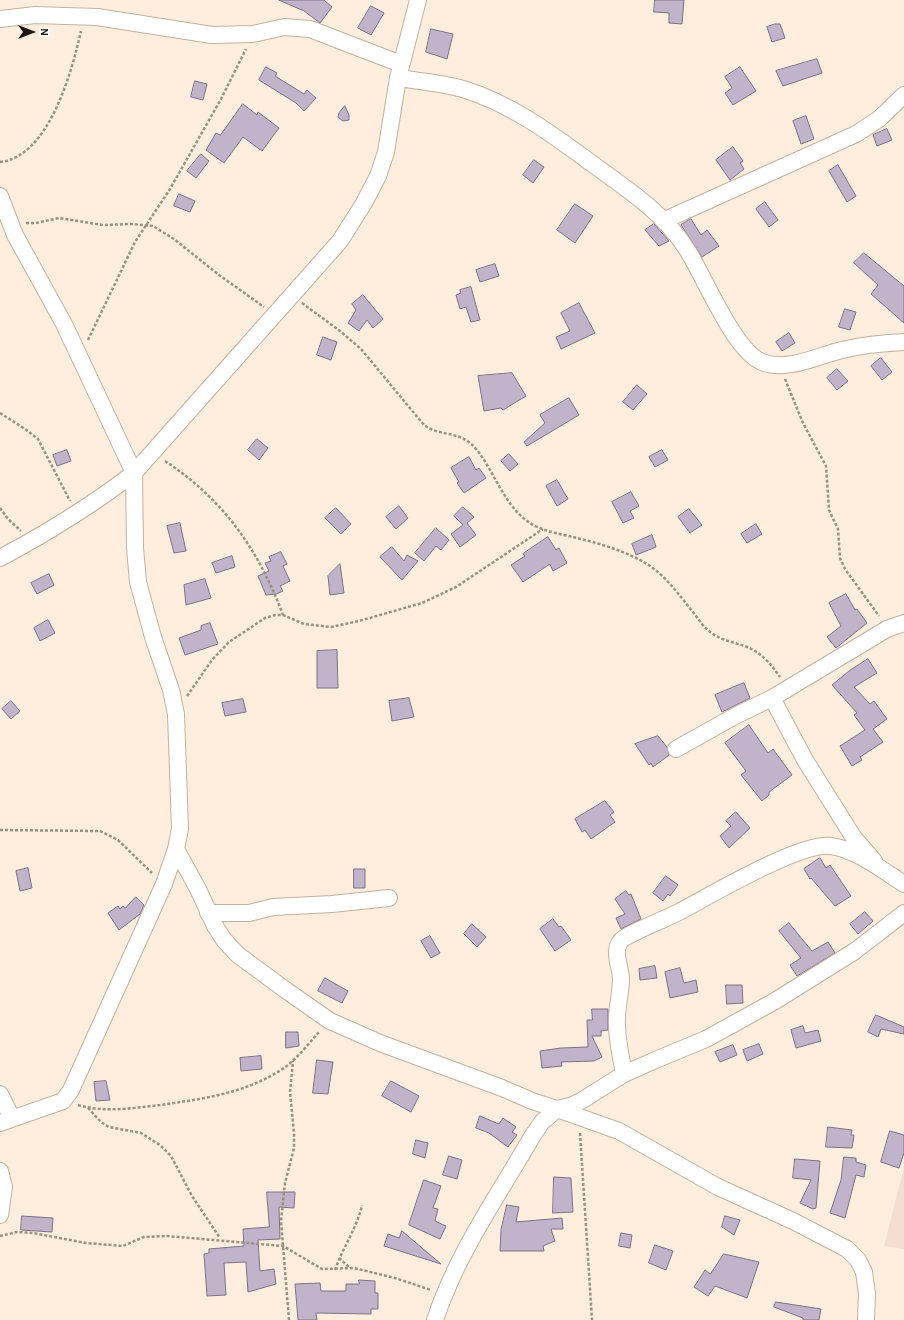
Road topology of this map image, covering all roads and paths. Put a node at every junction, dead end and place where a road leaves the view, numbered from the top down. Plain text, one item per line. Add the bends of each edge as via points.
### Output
1 (418, 0) edge
2 (84, 17) junction
3 (0, 19) edge
4 (253, 34) junction
5 (399, 71) junction
6 (904, 95) edge
7 (0, 162) edge
8 (0, 196) edge
9 (8, 219) junction
10 (665, 220) junction
11 (147, 225) junction
12 (292, 296) junction
13 (276, 315) junction
14 (904, 342) edge
15 (79, 356) junction
16 (778, 365) junction
17 (0, 413) edge
18 (153, 453) junction
19 (134, 473) junction
20 (0, 508) edge
21 (76, 514) junction
22 (543, 528) junction
23 (32, 541) junction
24 (0, 558) edge
25 (283, 615) junction
26 (904, 623) edge
27 (887, 629) junction
28 (787, 690) junction
29 (772, 698) junction
30 (176, 714) junction
31 (676, 749) dead end
32 (0, 830) edge
33 (176, 849) junction
34 (885, 872) junction
35 (164, 884) junction
36 (904, 884) edge
37 (389, 898) dead end
38 (208, 913) junction
39 (904, 913) edge
40 (330, 1020) junction
41 (293, 1061) junction
42 (624, 1074) junction
43 (0, 1094) edge
44 (63, 1101) junction
45 (88, 1108) junction
46 (557, 1109) junction
47 (579, 1117) junction
48 (6, 1121) edge
49 (0, 1171) edge
50 (362, 1205) dead end
51 (0, 1215) edge
52 (0, 1236) edge
53 (220, 1239) junction
54 (283, 1246) junction
55 (339, 1258) junction
56 (350, 1268) junction
57 (335, 1270) junction
58 (443, 1295) junction
59 (289, 1320) edge
60 (434, 1320) edge
61 (592, 1320) edge
62 (866, 1320) edge

1 - 5 street
2 - 3 street via 35,15
2 - 4 street via 212,35
2 - 7 path via 70,76 42,134 19,157
4 - 5 street via 284,27 310,29
4 - 11 path via 221,99
5 - 10 street via 463,89 507,108 546,131 632,192
5 - 12 street via 386,152 378,176 340,241
6 - 10 street via 879,119 856,134
8 - 9 street
9 - 11 path via 28,223 59,218 103,225
9 - 15 street
10 - 16 street via 686,247 732,331 746,350 762,362
11 - 13 path via 161,230 174,239
11 - 15 path via 135,242
12 - 13 street
12 - 22 path via 340,330 361,349 424,425 466,440 477,450 504,494 521,515 531,524
13 - 18 street
14 - 16 street via 849,349
15 - 19 street
16 - 27 path via 803,423 826,466 829,510 838,529 840,558
17 - 21 path via 38,439
18 - 19 street
18 - 25 path via 201,488 232,519 260,564
19 - 21 street
19 - 30 street via 138,582
20 - 23 path
21 - 23 street
22 - 25 path via 456,587 422,603 331,627 304,624
22 - 28 path via 588,541 647,564 664,578 708,630 718,637 755,650 772,666
23 - 24 street
25 - 30 path via 265,618 229,642 198,678
26 - 27 street
27 - 28 street
28 - 29 street
29 - 31 street
29 - 34 street via 805,760 854,838
30 - 33 street via 180,830
32 - 35 path via 100,831 118,840
33 - 35 street
33 - 38 street
34 - 36 street
34 - 42 street via 840,848 816,847 743,878 620,941 617,957 621,979 617,1024
35 - 44 street via 72,1090
37 - 38 street via 273,907 248,913
38 - 40 street via 238,955
39 - 42 street via 855,951 775,1001 706,1039
40 - 41 path
40 - 46 street via 380,1043
41 - 45 path via 274,1073 228,1094 132,1108
41 - 54 path via 290,1092 294,1148 283,1199
42 - 46 street via 581,1101
43 - 48 street
44 - 45 path
44 - 48 street
45 - 53 path via 109,1127 141,1133 160,1145 171,1156 192,1196
46 - 47 street
46 - 58 street via 542,1122 533,1135 473,1236
47 - 61 path
47 - 62 street via 619,1131 718,1187 793,1221 847,1250 858,1260 864,1272 867,1294
49 - 51 street via 4,1187
50 - 55 path via 357,1223
52 - 53 path via 17,1232 33,1233 86,1243 122,1246 139,1238 151,1236
53 - 54 path
54 - 57 path via 322,1269
54 - 59 path
55 - 56 path
55 - 57 path
56 - 57 path
56 - 58 path via 396,1278
58 - 60 street

